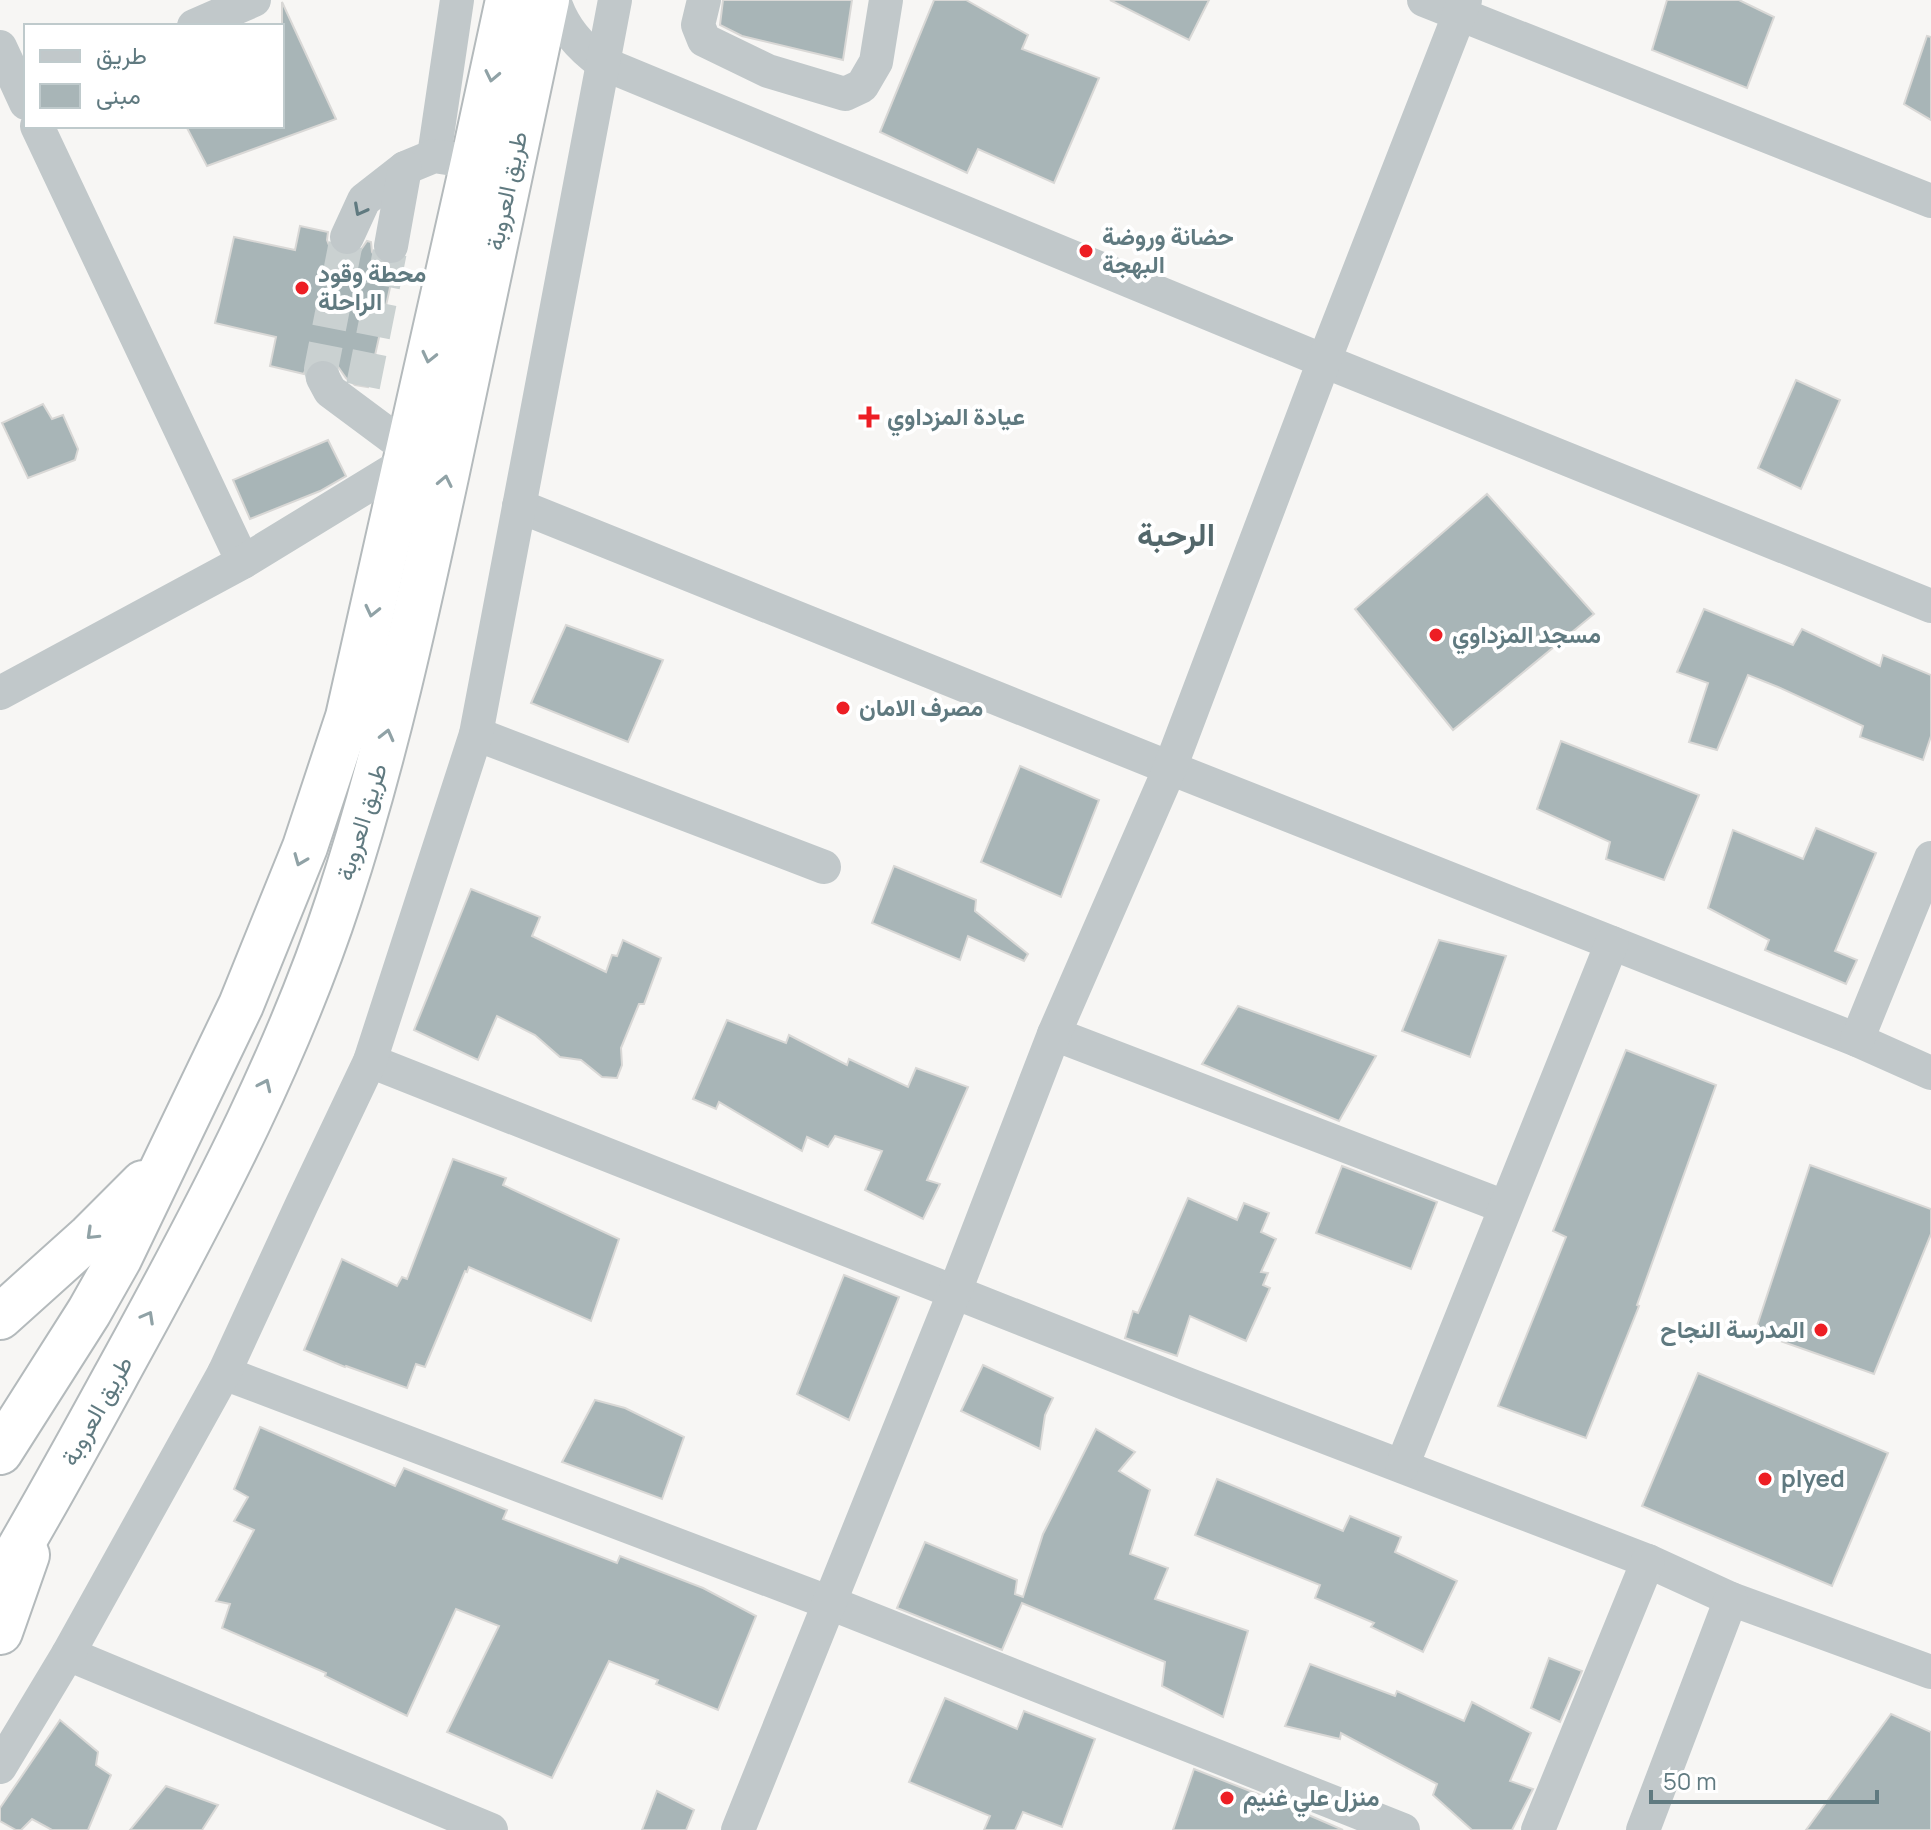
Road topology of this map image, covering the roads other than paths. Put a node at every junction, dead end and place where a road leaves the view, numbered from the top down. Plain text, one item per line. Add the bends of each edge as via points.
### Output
1 (254, 0) edge
2 (457, 0) edge
3 (508, 0) edge
4 (547, 0) edge
5 (554, 0) edge
6 (615, 0) edge
7 (704, 0) edge
8 (886, 0) edge
9 (1424, 0) edge
10 (1463, 7) edge
11 (199, 24) edge
12 (0, 47) edge
13 (602, 63) junction
14 (22, 106) edge
15 (33, 128) edge
16 (438, 162) junction
17 (1931, 201) edge
18 (347, 237) tunnel mouth
19 (391, 246) tunnel mouth
20 (1324, 361) junction
21 (323, 378) dead end
22 (406, 456) junction
23 (519, 506) junction
24 (243, 562) junction
25 (1931, 606) edge
26 (0, 693) edge
27 (476, 734) junction
28 (1170, 768) junction
29 (1931, 858) edge
30 (824, 867) dead end
31 (1612, 943) junction
32 (1054, 1034) junction
33 (1857, 1040) junction
34 (370, 1061) junction
35 (1931, 1073) edge
36 (167, 1159) junction
37 (1505, 1207) junction
38 (955, 1291) junction
39 (0, 1317) edge
40 (224, 1373) junction
41 (0, 1452) edge
42 (1402, 1466) junction
43 (39, 1516) junction
44 (1648, 1561) junction
45 (0, 1581) edge
46 (1731, 1599) junction
47 (830, 1603) junction
48 (0, 1632) edge
49 (68, 1654) junction
50 (1931, 1672) edge
51 (0, 1767) edge
52 (491, 1830) edge
53 (738, 1830) edge
54 (1403, 1830) edge
55 (1538, 1830) edge
56 (1643, 1830) edge

1 - 11 street
2 - 16 street
3 -> 16 highway, طريق العروبة
43 -> 4 highway, طريق العروبة via 221,1180 291,1027 338,903 407,655
5 - 13 street via 572,36
6 - 13 street
7 - 8 street via 698,25 704,40 768,71 845,94 862,86 876,62
9 - 10 street
10 - 17 street
10 - 20 street
12 - 14 street
13 - 20 street
13 - 23 street
15 - 24 street
16 -> 18 street via 364,200
16 - 19 street
16 -> 22 highway, طريق العروبة
20 - 25 street
20 - 28 street
21 - 22 street via 330,391 360,400
22 - 24 street
22 -> 36 highway, طريق العروبة via 348,717 305,847 241,1005
23 - 27 street
23 - 28 street
24 - 26 street
27 - 30 street
27 - 34 street
28 - 31 street
28 - 32 street
29 - 33 street
31 - 33 street
31 - 37 street
32 - 37 street
32 - 38 street
33 - 35 street
34 - 38 street
34 - 40 street
36 -> 39 highway
36 - 41 highway, طريق العروبة via 89,1312
37 - 42 street
38 - 42 street
38 - 47 street
40 - 47 street
40 - 49 street
42 - 44 street
43 - 45 highway, طريق العروبة
43 - 48 highway
44 - 46 street
44 - 55 street
46 - 50 street
46 - 56 street
47 - 53 street
47 - 54 street
49 - 51 street
49 - 52 street

